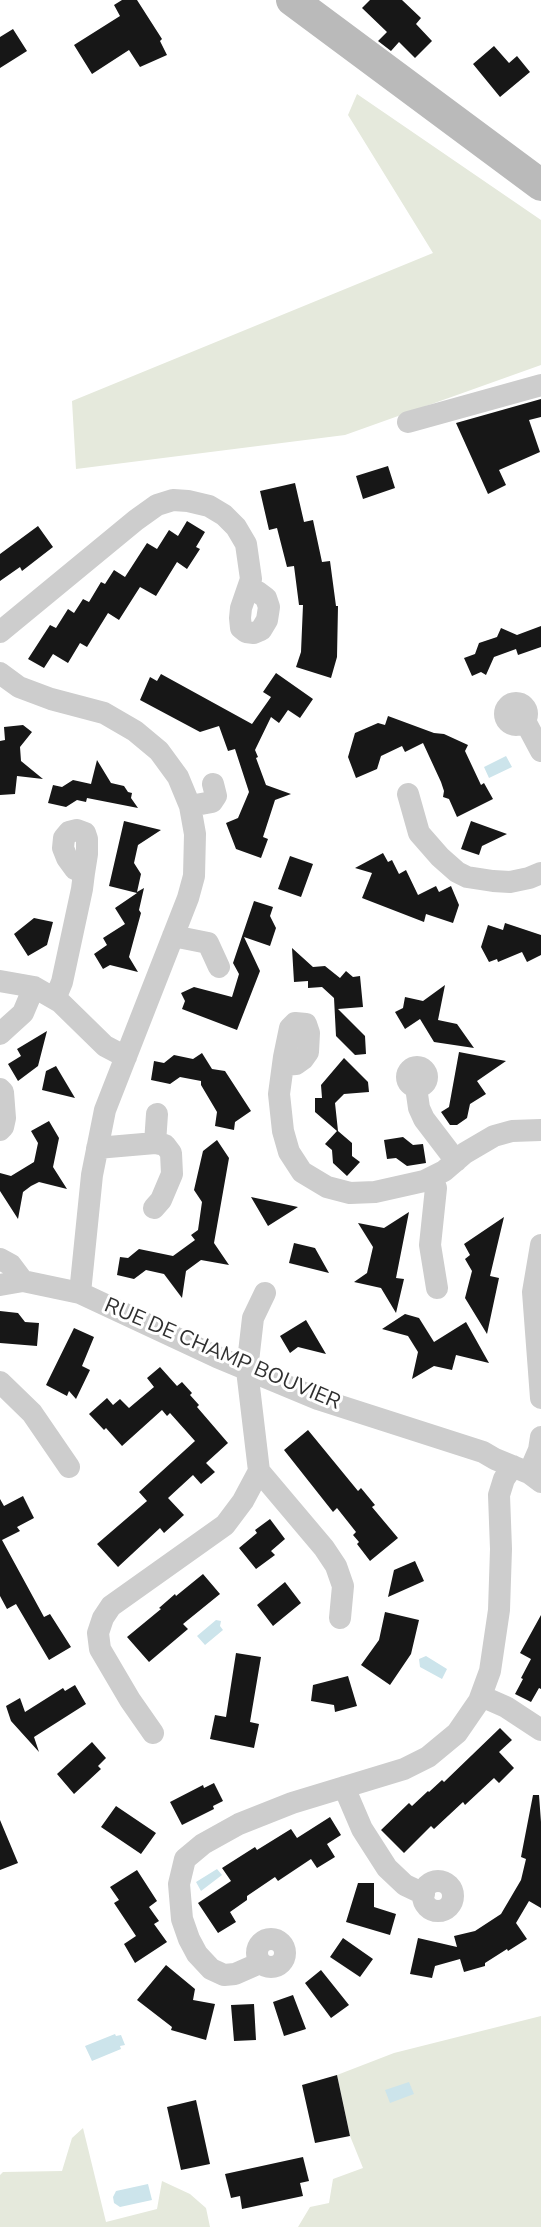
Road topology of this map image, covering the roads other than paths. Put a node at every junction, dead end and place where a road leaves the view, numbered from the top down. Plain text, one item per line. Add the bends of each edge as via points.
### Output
1 (302, 3) edge
2 (541, 185) edge
3 (541, 385) edge
4 (408, 422) dead end
5 (248, 589) dead end
6 (0, 632) edge
7 (4, 685) edge
8 (525, 721) dead end
9 (541, 751) edge
10 (213, 784) dead end
11 (408, 794) dead end
12 (190, 806) junction
13 (84, 873) dead end
14 (541, 873) edge
15 (173, 936) junction
16 (219, 967) dead end
17 (0, 981) edge
18 (34, 987) junction
19 (55, 999) junction
20 (0, 1034) edge
21 (126, 1057) junction
22 (283, 1065) dead end
23 (416, 1087) dead end
24 (0, 1089) edge
25 (157, 1114) dead end
26 (0, 1130) edge
27 (541, 1130) edge
28 (155, 1143) junction
29 (97, 1148) junction
30 (456, 1161) junction
31 (432, 1177) junction
32 (154, 1208) dead end
33 (541, 1245) edge
34 (0, 1259) edge
35 (23, 1281) junction
36 (0, 1285) edge
37 (437, 1288) dead end
38 (80, 1293) junction
39 (265, 1293) dead end
40 (248, 1370) junction
41 (0, 1382) edge
42 (541, 1398) edge
43 (541, 1437) edge
44 (69, 1467) dead end
45 (259, 1471) junction
46 (528, 1474) edge
47 (340, 1618) dead end
48 (481, 1696) junction
49 (541, 1730) edge
50 (153, 1733) dead end
51 (344, 1787) junction
52 (424, 1894) dead end
53 (260, 1963) dead end

1 - 2 street
3 - 4 street
5 - 6 street via 251,579 246,544 236,527 208,506 173,500 157,505 136,520
7 - 12 street via 104,713 135,731 159,751 178,777
8 - 9 street
10 - 12 street via 216,795 212,802
11 - 14 street via 419,833 457,872 467,877 510,882
12 - 15 street via 195,834 194,876
13 - 19 street via 62,982
15 - 16 street via 211,934
15 - 21 street
17 - 18 street
18 - 19 street
18 - 20 street via 23,1013
19 - 21 street via 105,1046
21 - 29 street via 105,1110
22 - 31 street via 279,1094 283,1131 289,1152 302,1172 327,1187 350,1193 397,1188
23 - 30 street via 424,1119
24 - 26 street via 4,1118
25 - 28 street
27 - 30 street via 494,1136
28 - 29 street
28 - 32 street via 165,1145 171,1153 172,1174
29 - 38 street
30 - 31 street
31 - 37 street via 436,1188 430,1245
33 - 42 street via 533,1292
34 - 35 street via 11,1265
35 - 36 street, RUE DE CHAMP BOUVIER
35 - 38 street, RUE DE CHAMP BOUVIER
38 - 40 street, RUE DE CHAMP BOUVIER
39 - 40 street via 253,1318
40 - 45 street
40 - 46 street, RUE DE CHAMP BOUVIER via 318,1399 483,1452
41 - 44 street via 32,1413
43 - 46 street
45 - 47 street via 336,1566 343,1586
45 - 50 street via 225,1525 111,1606 103,1618 98,1634 100,1649
46 - 48 street via 504,1479 499,1495 499,1610 490,1671
48 - 49 street via 507,1707
48 - 51 street via 457,1733 428,1757 404,1769
51 - 52 street via 362,1829 387,1868 405,1886
51 - 53 street via 239,1824 184,1859 180,1884 182,1918 197,1954 211,1970 224,1975

